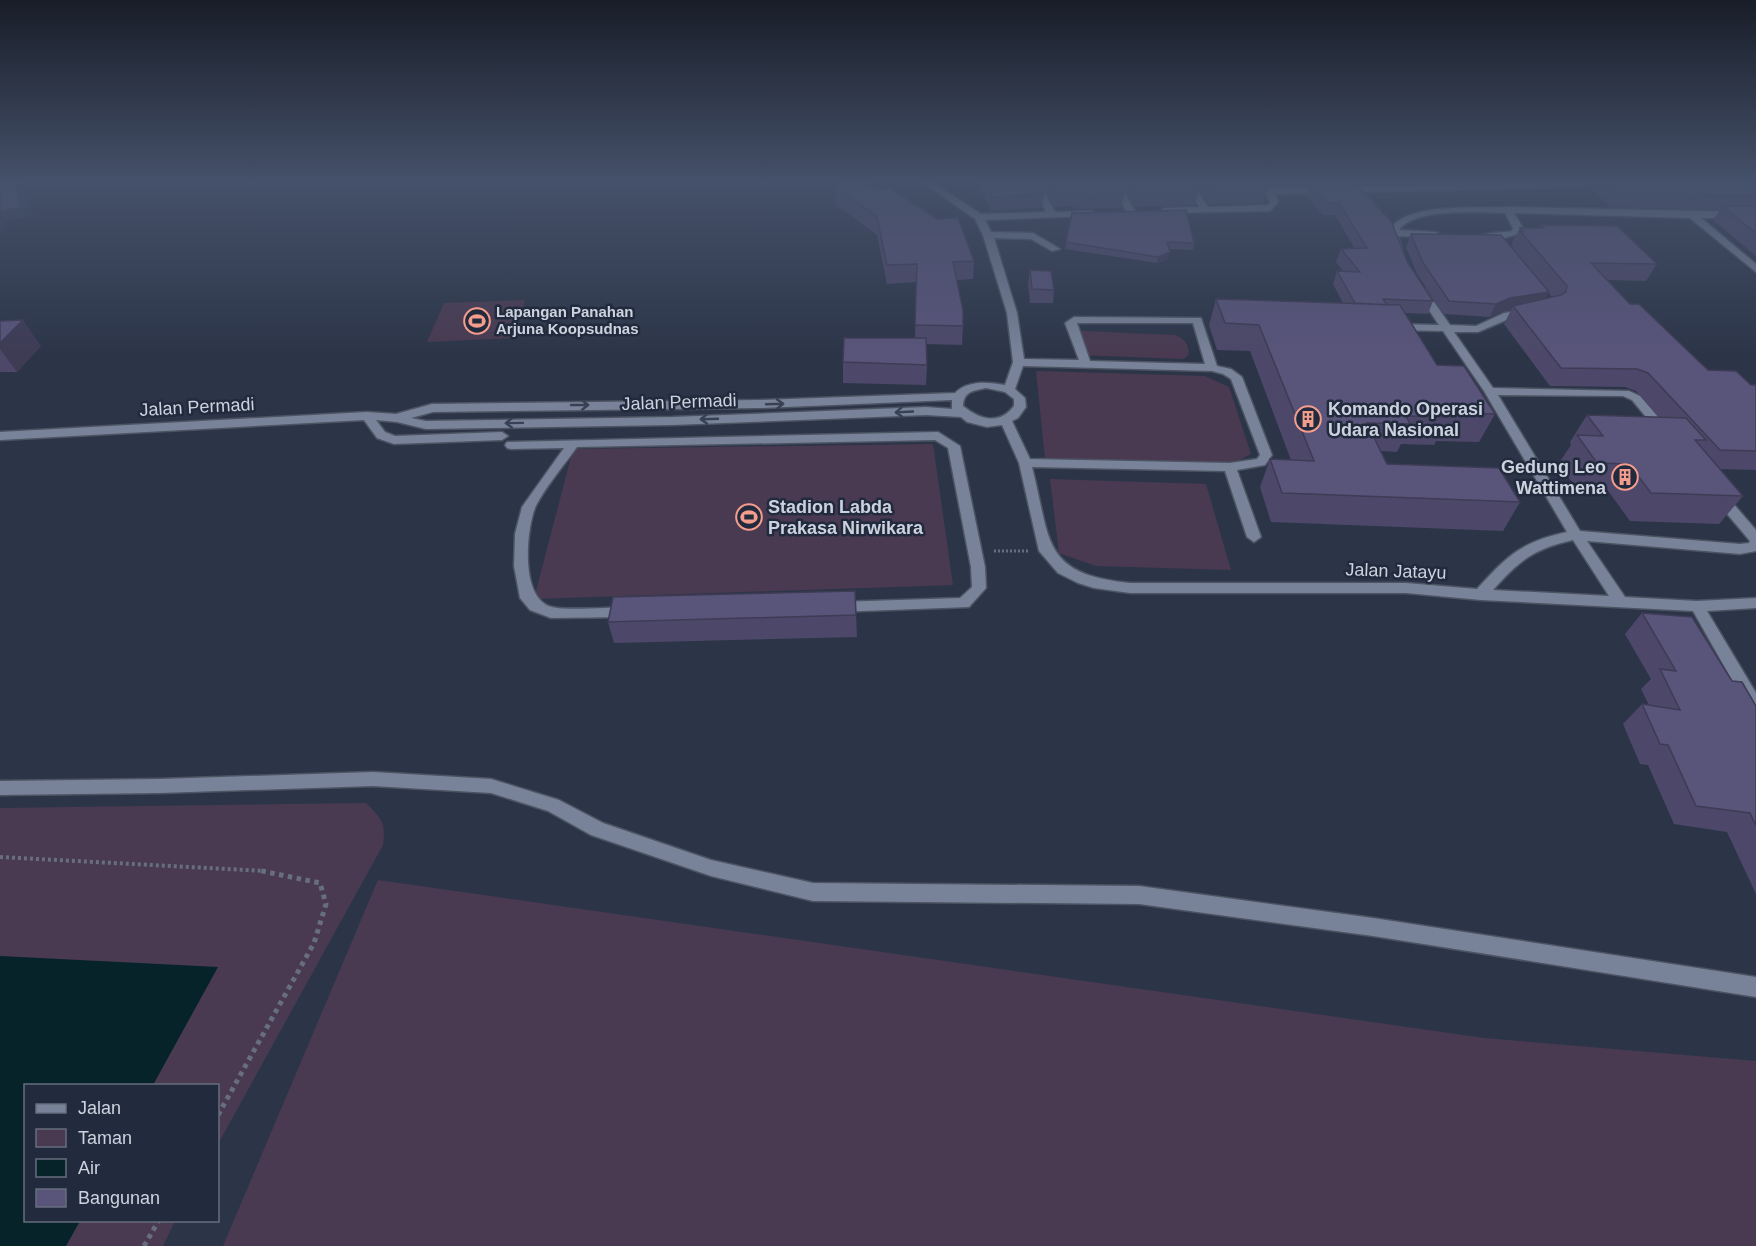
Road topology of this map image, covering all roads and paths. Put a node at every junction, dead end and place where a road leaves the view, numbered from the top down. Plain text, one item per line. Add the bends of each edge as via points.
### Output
1 (989, 239) edge
2 (1038, 239) edge
3 (1394, 239) edge
4 (1483, 239) edge
5 (1504, 239) edge
6 (1721, 239) edge
7 (1055, 249) dead end
8 (1399, 256) edge
9 (1756, 269) edge
10 (1416, 283) edge
11 (1535, 311) edge
12 (1386, 327) edge
13 (1446, 329) junction
14 (1019, 362) junction
15 (1086, 365) junction
16 (1212, 368) junction
17 (1009, 390) junction
18 (1490, 391) junction
19 (958, 396) junction
20 (962, 413) junction
21 (367, 416) junction
22 (397, 418) junction
23 (1006, 420) junction
24 (0, 436) edge
25 (1673, 442) edge
26 (572, 445) junction
27 (1025, 463) junction
28 (1230, 467) junction
29 (1711, 486) edge
30 (1576, 535) junction
31 (1254, 537) dead end
32 (1756, 541) edge
33 (975, 551) junction
34 (1046, 551) junction
35 (1481, 595) junction
36 (1620, 601) junction
37 (1756, 603) edge
38 (1697, 606) junction
39 (823, 607) edge
40 (645, 611) edge
41 (1756, 707) edge
42 (0, 788) edge
43 (0, 857) edge
44 (1756, 987) edge
45 (219, 1113) edge
46 (158, 1222) edge
47 (144, 1246) edge

1 - 14 street via 1012,313
2 - 7 street
3 - 8 street
4 - 5 street
6 - 9 street
10 - 13 street
11 - 13 street via 1508,315 1484,328
12 - 13 street
13 - 18 street
14 - 15 street
14 - 17 street
15 - 16 street
15 - 16 street via 1070,322 1074,320 1203,320
16 - 28 street via 1236,377 1266,455 1261,462
17 - 19 street, Jalan Permadi via 974,386
17 - 23 street via 1022,403 1021,410
18 - 25 street via 1625,393 1636,398
18 - 30 street
19 - 20 street via 957,407
22 -> 19 street, Jalan Permadi via 432,408 759,404
20 -> 22 street, Jalan Permadi via 426,424
20 - 23 street, Jalan Permadi via 982,422
21 - 22 street, Jalan Permadi
21 - 24 street, Jalan Permadi
21 - 26 street via 381,435 394,440 506,440
23 - 27 street
26 - 33 street via 938,436 954,446
26 - 40 street via 529,507 522,534 521,566 528,598 551,613
27 - 28 street
27 - 34 street
28 - 31 street
29 - 32 street
30 - 32 street via 1740,549 1755,546
30 - 35 street via 1543,542 1511,561
30 - 36 street
33 - 34 path
33 - 39 street via 979,588 964,603
34 - 35 street, Jalan Jatayu via 1053,562 1072,576 1095,585 1406,588
35 - 36 street, Jalan Jatayu
36 - 38 street, Jalan Jatayu
37 - 38 street, Jalan Jatayu
38 - 41 street
42 - 44 street via 373,779 491,786 553,805 597,829 711,868 813,892 1139,896 1373,927
43 - 45 path via 253,869 320,883 326,904 314,943
46 - 47 path

